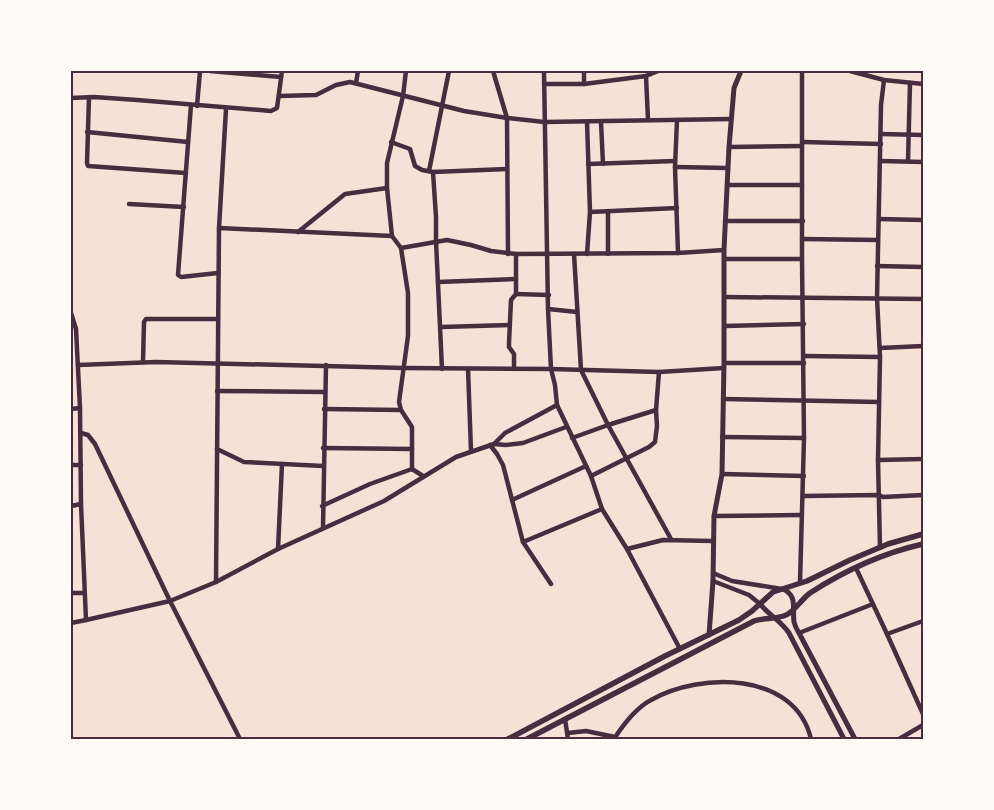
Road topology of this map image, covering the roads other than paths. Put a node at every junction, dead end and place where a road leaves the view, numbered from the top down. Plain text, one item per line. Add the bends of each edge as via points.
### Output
1 (200, 71) edge
2 (210, 71) edge
3 (282, 71) edge
4 (358, 71) edge
5 (406, 71) edge
6 (448, 71) edge
7 (494, 71) edge
8 (544, 71) edge
9 (584, 71) edge
10 (658, 71) edge
11 (802, 71) edge
12 (850, 71) edge
13 (740, 72) edge
14 (646, 76) junction
15 (281, 77) junction
16 (884, 80) junction
17 (356, 82) junction
18 (910, 83) junction
19 (544, 84) junction
20 (584, 84) junction
21 (923, 84) edge
22 (279, 96) junction
23 (403, 96) junction
24 (89, 97) junction
25 (71, 98) edge
26 (441, 105) junction
27 (194, 106) junction
28 (226, 108) junction
29 (507, 118) junction
30 (731, 119) junction
31 (648, 120) junction
32 (677, 120) junction
33 (544, 122) junction
34 (587, 122) junction
35 (601, 122) junction
36 (87, 132) junction
37 (881, 134) junction
38 (908, 135) junction
39 (923, 135) edge
40 (188, 142) junction
41 (391, 142) junction
42 (802, 144) junction
43 (881, 144) junction
44 (729, 147) junction
45 (676, 161) junction
46 (881, 161) junction
47 (908, 161) junction
48 (923, 162) edge
49 (588, 164) junction
50 (604, 164) junction
51 (675, 167) junction
52 (728, 168) junction
53 (507, 169) junction
54 (431, 172) junction
55 (186, 174) junction
56 (727, 185) junction
57 (802, 186) junction
58 (387, 188) junction
59 (129, 204) dead end
60 (184, 207) junction
61 (678, 208) junction
62 (590, 212) junction
63 (608, 212) junction
64 (878, 219) junction
65 (923, 220) edge
66 (725, 221) junction
67 (803, 221) junction
68 (219, 228) junction
69 (298, 232) junction
70 (392, 236) junction
71 (802, 239) junction
72 (878, 240) junction
73 (436, 242) junction
74 (401, 248) junction
75 (724, 250) junction
76 (678, 253) junction
77 (508, 254) junction
78 (516, 254) junction
79 (574, 254) junction
80 (587, 254) junction
81 (608, 254) junction
82 (547, 255) junction
83 (724, 259) junction
84 (802, 259) junction
85 (878, 266) junction
86 (923, 266) edge
87 (218, 273) junction
88 (516, 279) junction
89 (438, 282) junction
90 (516, 294) junction
91 (549, 295) junction
92 (803, 296) junction
93 (725, 297) junction
94 (877, 298) junction
95 (923, 298) edge
96 (548, 309) junction
97 (577, 312) junction
98 (71, 313) edge
99 (218, 319) junction
100 (804, 324) junction
101 (510, 325) junction
102 (725, 326) junction
103 (441, 327) junction
104 (923, 346) edge
105 (880, 348) junction
106 (804, 356) junction
107 (880, 357) junction
108 (78, 358) junction
109 (71, 359) edge
110 (143, 362) junction
111 (804, 363) junction
112 (217, 364) junction
113 (78, 365) junction
114 (326, 365) junction
115 (724, 365) junction
116 (404, 368) junction
117 (442, 369) junction
118 (468, 369) junction
119 (514, 369) junction
120 (551, 369) junction
121 (581, 370) junction
122 (659, 372) junction
123 (217, 391) junction
124 (325, 392) junction
125 (723, 399) junction
126 (803, 400) junction
127 (879, 402) junction
128 (557, 405) junction
129 (80, 408) junction
130 (324, 408) junction
131 (71, 409) edge
132 (402, 410) junction
133 (656, 410) junction
134 (608, 425) junction
135 (566, 427) junction
136 (81, 433) junction
137 (722, 437) junction
138 (572, 438) junction
139 (804, 438) junction
140 (492, 444) junction
141 (323, 448) junction
142 (217, 449) junction
143 (412, 449) junction
144 (471, 451) junction
145 (626, 457) junction
146 (923, 459) edge
147 (878, 460) junction
148 (282, 464) junction
149 (71, 465) edge
150 (81, 465) junction
151 (323, 466) junction
152 (586, 466) junction
153 (412, 468) junction
154 (722, 474) junction
155 (423, 476) junction
156 (591, 476) junction
157 (804, 476) junction
158 (923, 494) edge
159 (878, 495) junction
160 (803, 496) junction
161 (512, 500) junction
162 (81, 504) junction
163 (71, 506) edge
164 (322, 506) junction
165 (602, 509) junction
166 (801, 515) junction
167 (714, 516) junction
168 (323, 528) junction
169 (923, 534) edge
170 (671, 539) junction
171 (712, 541) junction
172 (523, 542) junction
173 (923, 544) edge
174 (882, 547) junction
175 (278, 549) junction
176 (627, 549) junction
177 (886, 555) junction
178 (856, 568) junction
179 (713, 573) junction
180 (713, 581) junction
181 (216, 582) junction
182 (800, 583) junction
183 (551, 584) dead end
184 (783, 589) junction
185 (71, 593) edge
186 (84, 593) junction
187 (170, 601) junction
188 (760, 604) junction
189 (873, 604) junction
190 (794, 609) junction
191 (774, 618) junction
192 (86, 620) junction
193 (923, 621) edge
194 (71, 623) edge
195 (799, 633) junction
196 (887, 634) junction
197 (709, 635) junction
198 (680, 649) junction
199 (809, 652) junction
200 (801, 656) junction
201 (923, 714) edge
202 (565, 719) junction
203 (923, 725) edge
204 (568, 733) junction
205 (614, 738) edge
206 (240, 739) edge
207 (508, 739) edge
208 (527, 739) edge
209 (568, 739) edge
210 (811, 739) edge
211 (844, 739) edge
212 (855, 739) edge
213 (899, 739) edge

1 - 27 street
2 - 15 street
3 - 15 street
4 - 17 street
5 - 23 street
6 - 26 street
7 - 29 street
8 - 19 street
9 - 20 street
10 - 14 street
11 - 42 street
12 - 16 street
13 - 30 street via 734,88
14 - 20 street
14 - 31 street
15 - 22 street
16 - 18 street
16 - 37 street
17 - 22 street via 316,94
17 - 23 street
18 - 21 street
18 - 38 street
19 - 20 street
19 - 33 street
22 - 28 street via 277,108 271,112
23 - 26 street
23 - 41 street
24 - 25 street
24 - 27 street
24 - 36 street
26 - 29 street
26 - 54 street
27 - 28 street
27 - 40 street
28 - 68 street
29 - 33 street
29 - 53 street
30 - 32 street
30 - 44 street
31 - 32 street
31 - 35 street
32 - 45 street
33 - 34 street
33 - 82 street
34 - 35 street
34 - 49 street
35 - 50 street
36 - 40 street
36 - 55 street via 88,166
37 - 38 street
37 - 43 street
38 - 39 street
38 - 47 street
40 - 55 street
41 - 54 street via 410,149 415,166
41 - 58 street
42 - 43 street
42 - 44 street
42 - 57 street
43 - 46 street
44 - 52 street
45 - 50 street
45 - 51 street
46 - 47 street
46 - 64 street
47 - 48 street
49 - 50 street
49 - 62 street
51 - 52 street
51 - 61 street
52 - 56 street
53 - 54 street
53 - 77 street
54 - 73 street
55 - 60 street
56 - 57 street
56 - 66 street
57 - 67 street
58 - 69 street via 345,194
58 - 70 street
59 - 60 street
60 - 87 street via 178,275
61 - 63 street
61 - 76 street
62 - 63 street
62 - 80 street
63 - 81 street
64 - 65 street
64 - 72 street
66 - 67 street
66 - 75 street
67 - 71 street
68 - 69 street
68 - 87 street
69 - 70 street
70 - 74 street
71 - 72 street
71 - 84 street
72 - 85 street
73 - 74 street
73 - 77 street via 457,241
73 - 89 street
74 - 116 street via 408,293
75 - 76 street
75 - 83 street
76 - 81 street
77 - 78 street
78 - 82 street
78 - 88 street
79 - 80 street
79 - 82 street
79 - 97 street
80 - 81 street
82 - 91 street
83 - 84 street
83 - 93 street
84 - 92 street
85 - 86 street
85 - 94 street
87 - 99 street
88 - 89 street
88 - 90 street
89 - 103 street
90 - 91 street
90 - 101 street via 511,300
91 - 96 street
92 - 93 street
92 - 94 street
92 - 100 street
93 - 102 street
94 - 95 street
94 - 105 street
96 - 97 street
96 - 120 street
97 - 121 street
98 - 108 street
99 - 110 street via 146,319
99 - 112 street
100 - 102 street
100 - 106 street
101 - 103 street
101 - 119 street
102 - 115 street
103 - 117 street
104 - 105 street
105 - 107 street
106 - 107 street
106 - 111 street
107 - 127 street
108 - 109 street
108 - 113 street
110 - 112 street
110 - 113 street
111 - 115 street
111 - 126 street
112 - 114 street
112 - 123 street
113 - 129 street
114 - 116 street
114 - 124 street
115 - 122 street
115 - 125 street
116 - 117 street
116 - 132 street via 399,402
117 - 118 street
118 - 119 street
118 - 144 street
119 - 120 street
120 - 121 street
120 - 128 street
121 - 122 street
121 - 134 street
122 - 133 street
123 - 124 street
123 - 142 street
124 - 130 street
125 - 126 street
125 - 137 street
126 - 127 street
126 - 139 street
127 - 147 street
128 - 135 street
128 - 140 street via 505,433
129 - 131 street
129 - 136 street
130 - 132 street
130 - 141 street
132 - 143 street via 412,427
133 - 134 street
133 - 145 street via 655,442
134 - 138 street
134 - 145 street
135 - 138 street
135 - 140 street via 523,443
136 - 150 street
136 - 187 street via 88,435 95,444
137 - 139 street
137 - 154 street
138 - 152 street
139 - 157 street
140 - 144 street
140 - 161 street via 501,460
141 - 143 street
141 - 151 street
142 - 148 street via 244,462
142 - 181 street
143 - 153 street
144 - 155 street
145 - 156 street
145 - 170 street
146 - 147 street
147 - 159 street
148 - 151 street
148 - 175 street
149 - 150 street
150 - 162 street
151 - 164 street
152 - 156 street
152 - 161 street
153 - 155 street
153 - 164 street
154 - 157 street
154 - 167 street
155 - 168 street via 384,500
156 - 165 street
157 - 160 street
158 - 159 street
159 - 160 street
159 - 174 street
160 - 166 street
161 - 172 street
162 - 163 street
162 - 186 street
164 - 168 street
165 - 172 street
165 - 176 street
166 - 167 street
166 - 182 street
167 - 171 street
168 - 175 street
169 - 174 main road
170 - 171 street
170 - 176 street
171 - 179 street
172 - 183 street
173 - 177 main road
174 - 177 main road
174 - 182 main road
175 - 181 street
176 - 198 street
177 - 178 main road
178 - 189 street
178 - 190 main road via 812,592
179 - 180 street
179 - 184 street via 732,581
180 - 188 street via 749,595
180 - 197 street
181 - 187 street
182 - 184 main road
184 - 188 main road via 768,595
184 - 190 street via 792,596
185 - 186 street
186 - 192 street
187 - 192 street
187 - 206 street
188 - 191 street
188 - 197 main road via 746,616
189 - 195 street
189 - 196 street
190 - 191 main road via 785,616
190 - 195 street
191 - 200 street via 788,630
191 - 202 main road via 758,620 730,633
192 - 194 street
193 - 196 street
195 - 199 street
196 - 201 street
197 - 198 main road
198 - 207 main road
199 - 200 street
199 - 212 street
200 - 211 street
202 - 204 street
202 - 208 main road
203 - 213 street
204 - 205 street via 586,731
204 - 209 street
205 - 210 street via 651,700 694,684 726,681 767,690 788,702 802,717

